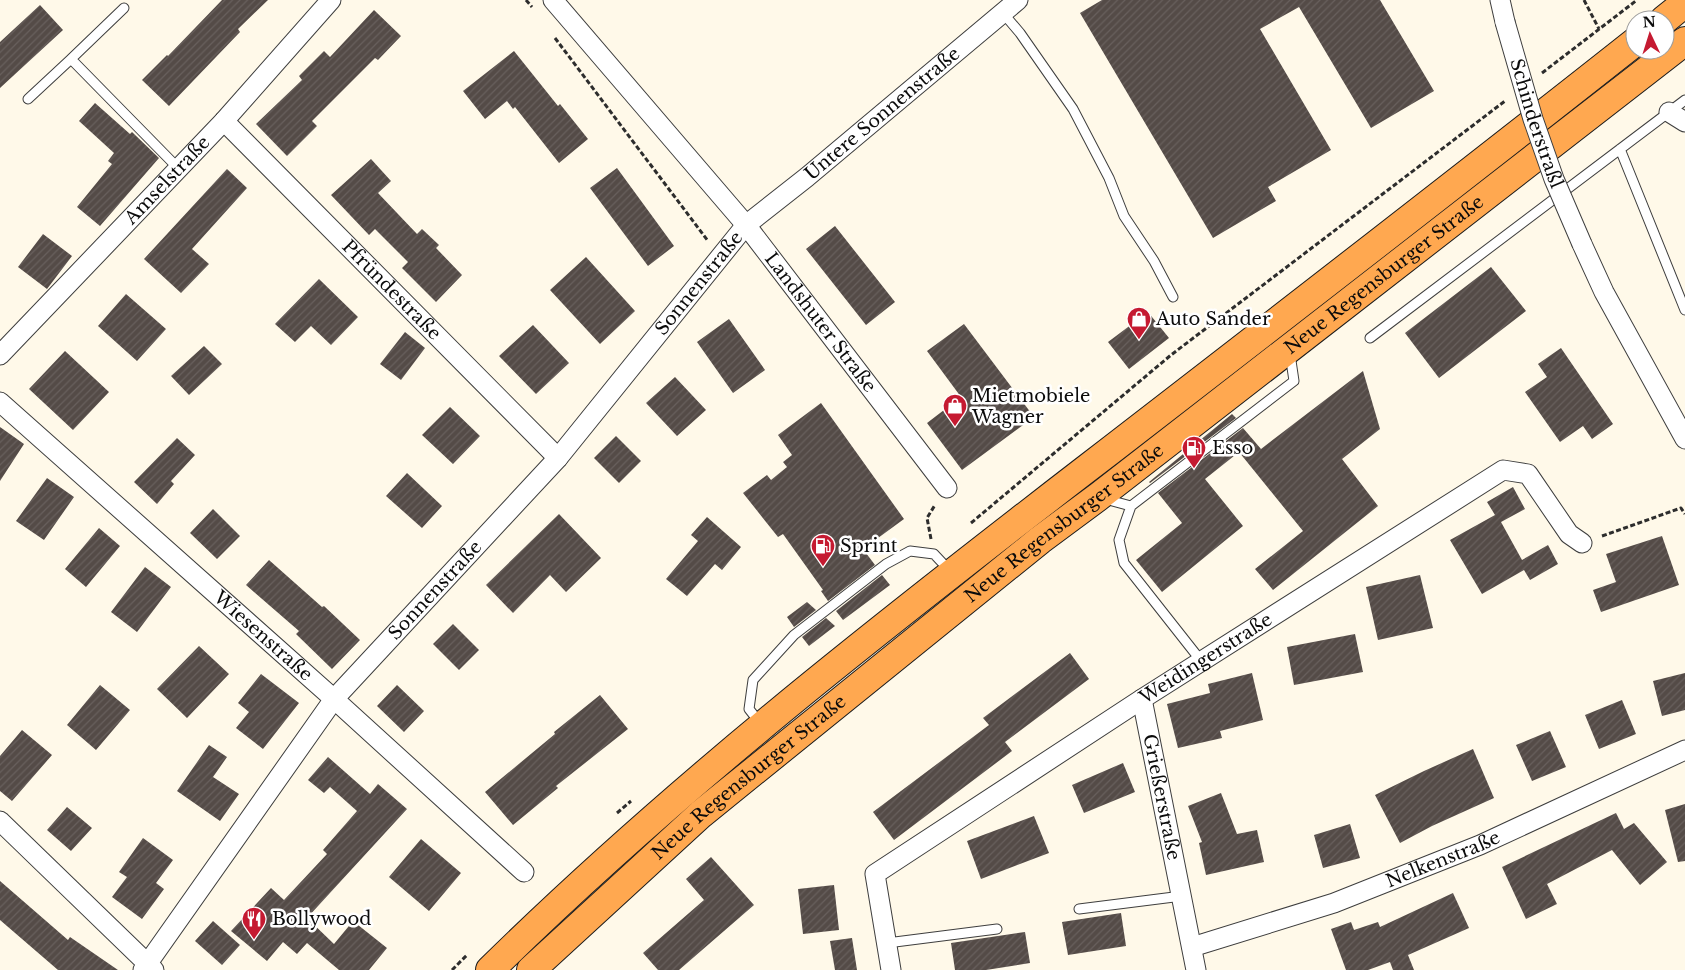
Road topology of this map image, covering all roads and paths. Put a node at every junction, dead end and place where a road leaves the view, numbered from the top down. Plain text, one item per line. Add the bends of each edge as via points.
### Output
1 (331, 0) edge
2 (526, 0) edge
3 (553, 0) edge
4 (1018, 0) edge
5 (1500, 0) edge
6 (1584, 0) edge
7 (1636, 0) edge
8 (1685, 3) edge
9 (124, 8) dead end
10 (532, 8) dead end
11 (1675, 11) edge
12 (1002, 12) junction
13 (550, 31) dead end
14 (1685, 41) edge
15 (1625, 50) edge
16 (71, 59) junction
17 (28, 99) dead end
18 (1685, 100) edge
19 (1669, 112) junction
20 (224, 121) junction
21 (1685, 122) edge
22 (1620, 149) junction
23 (178, 168) junction
24 (746, 225) junction
25 (720, 257) junction
26 (1173, 297) dead end
27 (1685, 310) edge
28 (1370, 338) dead end
29 (1289, 348) junction
30 (0, 355) edge
31 (0, 402) edge
32 (1685, 439) edge
33 (558, 458) junction
34 (947, 488) joint
35 (1098, 497) junction
36 (1131, 506) junction
37 (1685, 514) edge
38 (1582, 543) joint
39 (943, 563) junction
40 (1202, 662) junction
41 (334, 699) junction
42 (1142, 699) junction
43 (762, 726) junction
44 (1685, 750) edge
45 (0, 820) edge
46 (524, 872) dead end
47 (1182, 896) junction
48 (1079, 909) dead end
49 (997, 929) dead end
50 (887, 944) junction
51 (1192, 947) junction
52 (148, 968) edge
53 (490, 970) edge
54 (532, 970) edge
55 (891, 970) edge
56 (1196, 970) edge

1 - 20 street, Amselstraße
2 - 10 path
3 - 24 street, Landshuter Straße
4 - 12 street, Untere Sonnenstraße
5 - 32 street, Schinderstraßl, bridge via 1531,111 1554,178 1604,292
6 - 7 path via 1599,29
8 - 11 highway
9 - 16 lane
12 - 24 street, Untere Sonnenstraße
12 - 26 lane via 1073,109 1109,178 1124,216
13 - 25 path
14 - 29 highway, Neue Regensburger Straße
15 - 39 highway, Neue Regensburger Straße via 1475,169
16 - 17 lane
16 - 23 lane
18 - 19 lane
19 - 21 street
19 - 22 lane
20 - 23 street, Amselstraße
20 - 33 street, Pfründestraße
22 - 27 lane
22 - 28 lane
23 - 30 street, Amselstraße
24 - 25 street, Sonnenstraße
24 - 34 street, Landshuter Straße
25 - 33 street, Sonnenstraße
29 - 35 highway, Neue Regensburger Straße
29 - 36 lane via 1294,381
31 - 41 street, Wiesenstraße
33 - 41 street, Sonnenstraße
34 - 39 path via 927,518
35 - 36 lane
35 - 54 highway, Neue Regensburger Straße via 700,814
36 - 40 lane via 1119,540 1124,563
37 - 38 path via 1681,508
38 - 40 street, Weidingerstraße via 1569,534 1528,474 1502,470
39 - 43 highway, Neue Regensburger Straße
39 - 43 lane via 910,551 886,564 794,635 753,680 748,709
40 - 42 street, Weidingerstraße
41 - 46 street, Wiesenstraße
41 - 52 street, Sonnenstraße
42 - 47 street, Grießerstraße
42 - 50 street, Weidingerstraße via 875,874
43 - 53 highway, Neue Regensburger Straße via 612,856
44 - 51 street, Nelkenstraße via 1480,846 1334,903
45 - 52 street
47 - 48 lane
47 - 51 street, Grießerstraße
49 - 50 lane
50 - 55 street, Weidingerstraße
51 - 56 street, Grießerstraße

